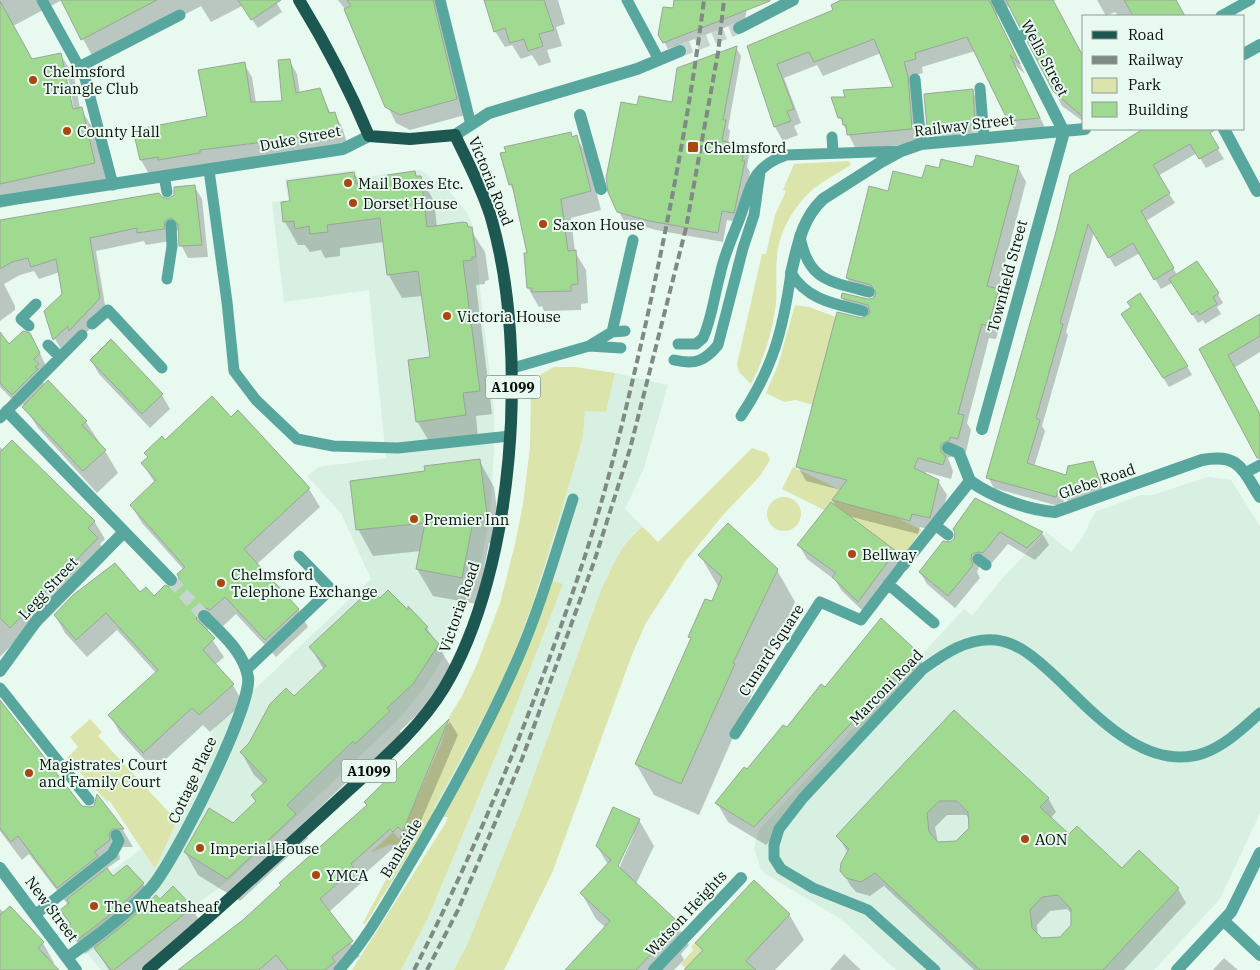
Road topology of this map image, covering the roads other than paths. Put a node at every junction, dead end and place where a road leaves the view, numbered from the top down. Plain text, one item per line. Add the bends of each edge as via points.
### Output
1 (42, 0) edge
2 (299, 0) edge
3 (440, 0) edge
4 (627, 0) edge
5 (793, 0) edge
6 (997, 0) edge
7 (1250, 0) edge
8 (1230, 5) edge
9 (180, 15) dead end
10 (1222, 15) edge
11 (739, 28) tunnel mouth
12 (1260, 45) edge
13 (680, 51) tunnel mouth
14 (1245, 53) edge
15 (659, 60) junction
16 (79, 67) junction
17 (915, 79) dead end
18 (980, 88) dead end
19 (580, 115) dead end
20 (471, 125) junction
21 (1082, 129) edge
22 (1225, 130) edge
23 (1064, 132) junction
24 (455, 135) junction
25 (368, 136) junction
26 (832, 137) dead end
27 (984, 138) junction
28 (920, 144) junction
29 (901, 151) junction
30 (833, 152) junction
31 (209, 170) junction
32 (760, 172) junction
33 (164, 176) junction
34 (114, 185) junction
35 (601, 189) dead end
36 (1257, 191) dead end
37 (166, 192) dead end
38 (0, 201) edge
39 (171, 225) dead end
40 (800, 234) junction
41 (633, 240) dead end
42 (791, 273) junction
43 (167, 279) dead end
44 (869, 292) dead end
45 (36, 304) dead end
46 (863, 311) dead end
47 (92, 324) dead end
48 (29, 326) dead end
49 (625, 331) dead end
50 (612, 332) junction
51 (82, 335) dead end
52 (678, 344) dead end
53 (48, 345) dead end
54 (589, 346) junction
55 (621, 348) dead end
56 (60, 357) junction
57 (674, 360) dead end
58 (162, 368) dead end
59 (513, 368) junction
60 (2, 410) edge
61 (744, 412) dead end
62 (982, 429) dead end
63 (510, 436) junction
64 (948, 448) dead end
65 (1260, 464) edge
66 (1245, 473) junction
67 (970, 481) junction
68 (1260, 497) edge
69 (572, 499) dead end
70 (935, 525) junction
71 (124, 532) junction
72 (948, 535) dead end
73 (299, 556) dead end
74 (903, 565) joint
75 (171, 580) tunnel mouth
76 (888, 584) junction
77 (204, 616) tunnel mouth
78 (934, 623) dead end
79 (246, 670) junction
80 (0, 671) edge
81 (0, 688) edge
82 (1260, 713) edge
83 (734, 734) dead end
84 (90, 800) dead end
85 (116, 835) dead end
86 (1260, 852) edge
87 (0, 868) edge
88 (741, 878) dead end
89 (36, 914) junction
90 (1224, 921) junction
91 (1260, 955) edge
92 (68, 957) junction
93 (76, 970) edge
94 (148, 970) edge
95 (339, 970) edge
96 (654, 970) edge
97 (935, 970) edge
98 (1177, 970) edge

1 - 16 lane
2 - 25 main road via 336,62
3 - 20 lane
4 - 15 lane
5 - 11 street
6 - 23 street, Wells Street via 1022,36
7 - 8 lane
8 - 10 lane
9 - 16 lane
12 - 14 street
13 - 15 street
15 - 20 street via 637,70 489,113
16 - 34 lane via 85,78
17 - 28 lane
18 - 27 lane
19 - 35 street
20 - 24 street
21 - 23 street, Railway Street
22 - 36 street
23 - 27 street, Railway Street
23 - 62 street, Townfield Street
24 - 25 main road via 410,139
24 - 59 main road, Victoria Road / A1099 via 492,219 504,278
25 - 31 street, Duke Street via 342,149
26 - 30 lane
27 - 28 street, Railway Street
28 - 29 street, Railway Street
29 - 30 lane
29 - 40 street, Railway Street via 823,199 805,221
30 - 32 lane via 775,159
31 - 33 street, Duke Street
31 - 63 lane via 228,302 234,371 256,400 297,439 333,446 398,448
32 - 52 lane via 751,182 728,244 703,338 696,344
32 - 57 lane via 754,215 718,345 709,356 698,362
33 - 34 street, Duke Street
33 - 37 lane
34 - 38 street, Duke Street
39 - 43 lane via 172,246
40 - 42 street, Railway Street
40 - 44 lane via 803,253 812,269 823,277
41 - 50 lane
42 - 46 lane via 799,286 810,294
42 - 61 lane via 780,333 765,379
45 - 48 lane via 21,318
47 - 58 lane via 108,310
49 - 50 lane
50 - 54 lane
51 - 56 lane
53 - 56 lane
54 - 55 lane
54 - 59 lane
56 - 60 lane
59 - 63 main road, Victoria Road / A1099
60 - 71 street
63 - 94 main road, Victoria Road / A1099 via 491,566 470,633 444,689 422,718 370,770
64 - 67 street via 959,453
65 - 66 lane
66 - 67 street, Glebe Road via 1234,461 1219,457 1202,460 1055,512 1039,510
66 - 68 street, Glebe Road
67 - 70 street
69 - 95 lane, Bankside via 519,655 477,743 366,936
70 - 72 lane
70 - 74 street
71 - 75 street
71 - 80 street, Legg Street via 37,620
73 - 79 lane via 331,589
74 - 76 lane, Cunard Square
76 - 78 lane
76 - 83 lane, Cunard Square via 861,620 820,602
77 - 79 street via 234,648
79 - 92 street, Cottage Place via 249,679 244,700 201,807 161,877 108,928
81 - 84 lane
82 - 97 lane, Marconi Road via 1218,746 1204,753 1180,757 1126,740 1028,653 1008,643 994,640 965,644 923,669 803,798 780,829 774,845 774,858 781,869 813,888 868,910
85 - 89 lane via 119,842 112,854
86 - 90 street via 1238,901
87 - 89 street, New Street
88 - 96 street, Watson Heights
89 - 92 street, New Street
90 - 91 street
90 - 98 street
92 - 93 street, New Street

